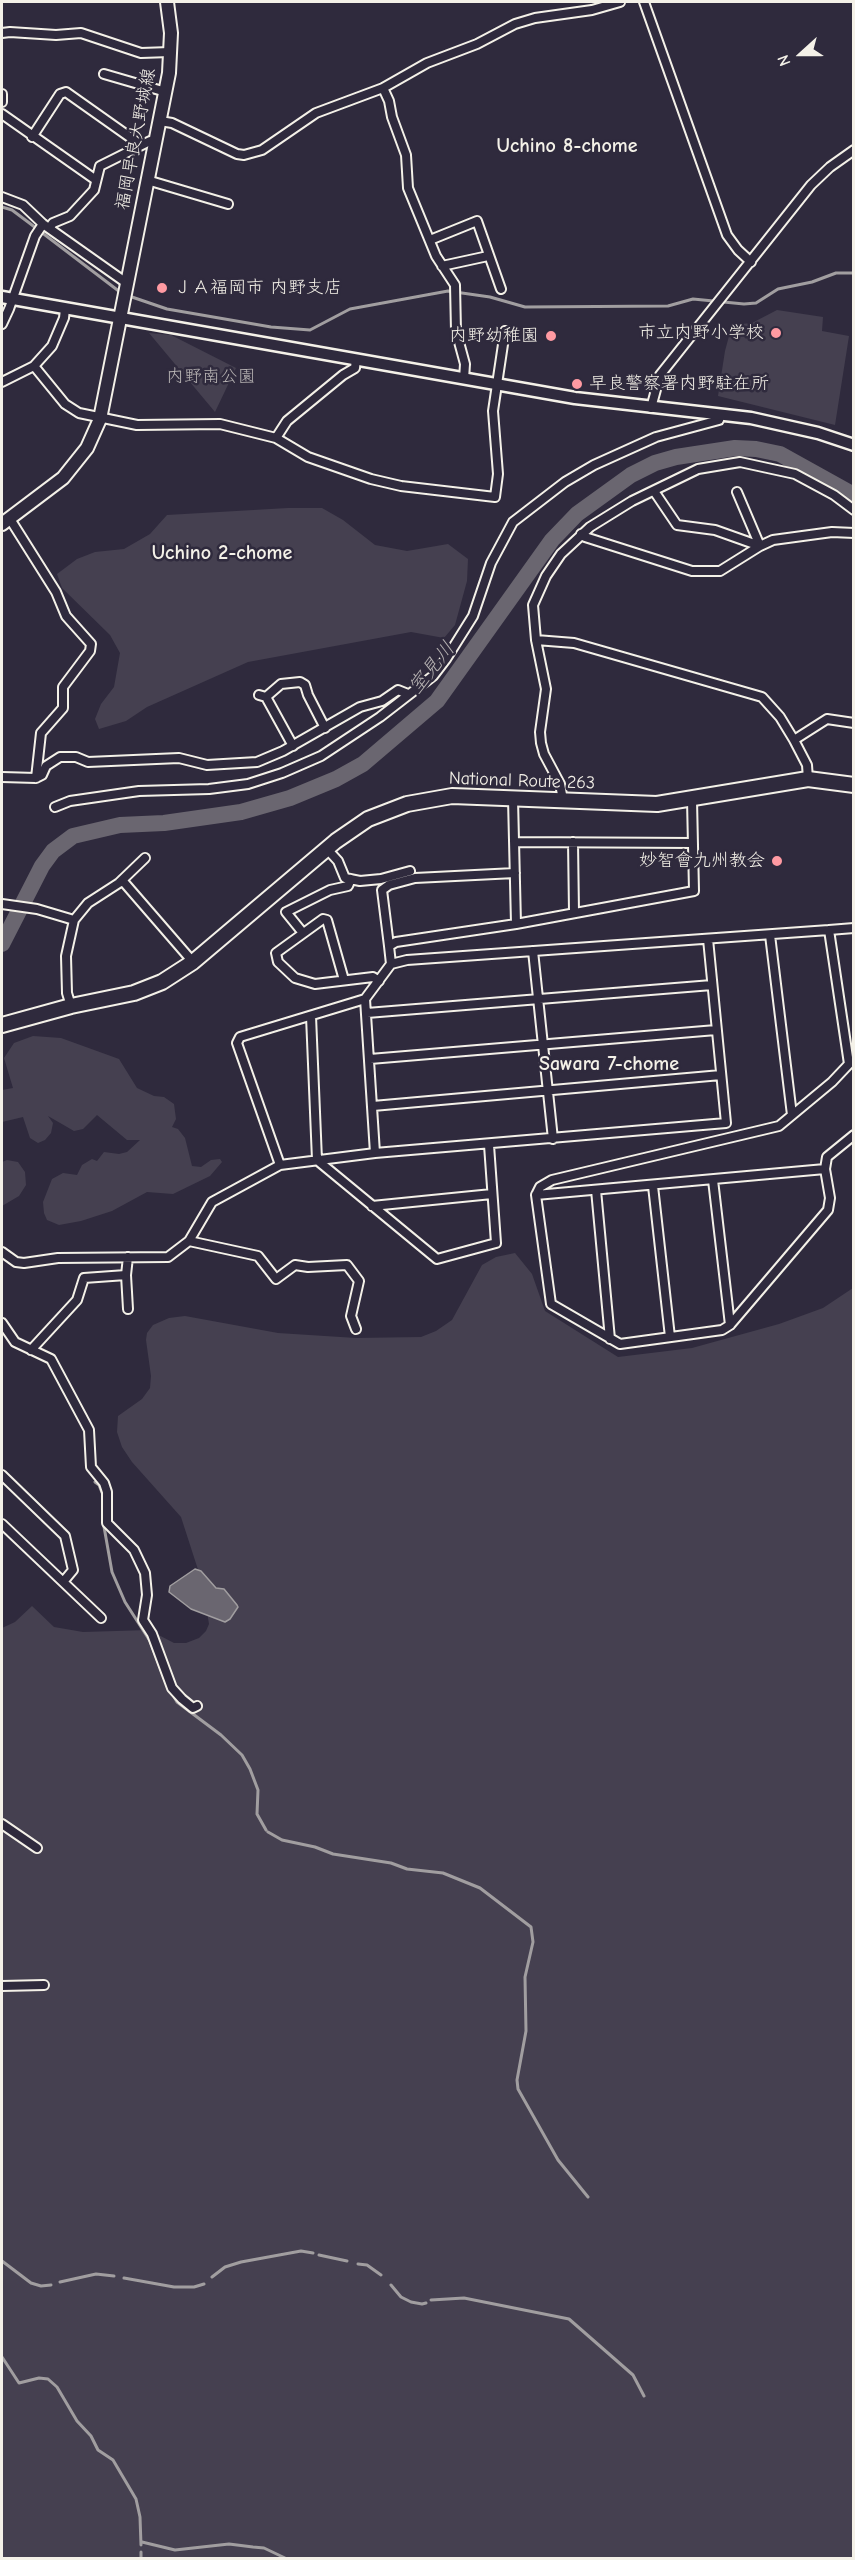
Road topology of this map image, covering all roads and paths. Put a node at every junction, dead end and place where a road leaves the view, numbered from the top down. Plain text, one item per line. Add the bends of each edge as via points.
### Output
1 (166, 2) edge
2 (620, 2) edge
3 (644, 2) edge
4 (2, 33) edge
5 (170, 52) junction
6 (104, 74) dead end
7 (383, 88) junction
8 (166, 92) junction
9 (2, 94) edge
10 (2, 102) edge
11 (2, 114) edge
12 (160, 121) junction
13 (32, 137) junction
14 (155, 142) junction
15 (141, 145) junction
16 (854, 150) edge
17 (96, 180) junction
18 (147, 180) junction
19 (2, 197) edge
20 (228, 204) dead end
21 (46, 225) junction
22 (430, 240) junction
23 (488, 256) junction
24 (750, 261) junction
25 (442, 266) junction
26 (128, 284) junction
27 (501, 290) dead end
28 (7, 298) edge
29 (65, 309) junction
30 (121, 318) junction
31 (2, 324) edge
32 (506, 331) dead end
33 (356, 359) junction
34 (34, 366) junction
35 (464, 379) junction
36 (2, 382) edge
37 (496, 385) junction
38 (651, 408) junction
39 (721, 414) junction
40 (100, 419) junction
41 (276, 438) junction
42 (854, 445) edge
43 (654, 491) junction
44 (737, 492) dead end
45 (854, 510) edge
46 (6, 521) edge
47 (854, 533) edge
48 (581, 534) junction
49 (760, 546) junction
50 (536, 640) junction
51 (408, 694) junction
52 (854, 723) edge
53 (325, 728) junction
54 (794, 740) junction
55 (293, 746) junction
56 (2, 777) edge
57 (36, 778) junction
58 (808, 779) junction
59 (854, 785) edge
60 (513, 800) junction
61 (563, 800) junction
62 (692, 800) junction
63 (55, 807) dead end
64 (514, 842) junction
65 (573, 842) junction
66 (693, 843) junction
67 (327, 849) junction
68 (146, 858) dead end
69 (410, 871) dead end
70 (515, 873) junction
71 (351, 879) junction
72 (122, 880) junction
73 (2, 904) edge
74 (574, 912) junction
75 (74, 920) junction
76 (516, 924) junction
77 (854, 928) edge
78 (830, 930) junction
79 (303, 933) junction
80 (770, 935) junction
81 (708, 939) junction
82 (389, 946) junction
83 (533, 951) junction
84 (193, 963) junction
85 (391, 964) junction
86 (344, 980) junction
87 (378, 981) junction
88 (712, 985) junction
89 (366, 999) junction
90 (538, 999) junction
91 (71, 1006) junction
92 (367, 1013) junction
93 (311, 1016) junction
94 (2, 1025) edge
95 (716, 1030) junction
96 (543, 1044) junction
97 (370, 1059) junction
98 (721, 1075) junction
99 (548, 1090) junction
100 (373, 1106) junction
101 (792, 1114) junction
102 (726, 1123) junction
103 (854, 1135) edge
104 (728, 1137) junction
105 (553, 1139) junction
106 (489, 1145) junction
107 (375, 1153) junction
108 (317, 1160) junction
109 (280, 1165) junction
110 (825, 1169) junction
111 (713, 1180) junction
112 (653, 1186) junction
113 (596, 1190) junction
114 (492, 1194) junction
115 (536, 1195) junction
116 (372, 1206) junction
117 (189, 1241) junction
118 (2, 1252) edge
119 (128, 1257) junction
120 (126, 1275) junction
121 (128, 1309) dead end
122 (2, 1323) edge
123 (730, 1324) junction
124 (356, 1329) dead end
125 (670, 1337) junction
126 (610, 1339) junction
127 (31, 1350) junction
128 (2, 1475) edge
129 (2, 1524) edge
130 (63, 1582) junction
131 (101, 1618) dead end
132 (197, 1706) dead end
133 (2, 1824) edge
134 (36, 1848) dead end
135 (44, 1985) dead end
136 (2, 1986) edge

1 - 5 main road, 福岡早良大野城線
2 - 7 street via 515,24 427,63
3 - 24 street via 727,235
4 - 5 street via 81,33 141,53
5 - 8 main road, 福岡早良大野城線
6 - 8 street
7 - 12 street via 316,113 262,150 244,155
7 - 22 street via 406,155 408,188
8 - 12 main road, 福岡早良大野城線
9 - 10 street
11 - 13 street
12 - 14 main road, 福岡早良大野城線
13 - 15 street via 60,94 66,92
13 - 17 street
14 - 15 street
14 - 18 main road, 福岡早良大野城線
15 - 17 street via 100,166
16 - 24 street via 811,185
17 - 21 street via 94,190 70,216
18 - 20 street
18 - 26 main road, 福岡早良大野城線
19 - 21 street via 23,205
21 - 26 street
21 - 28 street via 35,236
22 - 23 street via 477,221
22 - 25 street
23 - 25 street
23 - 27 street
24 - 38 street via 660,375
25 - 35 street via 455,285 456,331 465,364
26 - 30 main road, 福岡早良大野城線
28 - 29 street
28 - 31 street
29 - 30 street
29 - 34 street via 52,346
30 - 33 street
30 - 40 main road
32 - 37 street
33 - 35 street
33 - 41 street via 355,368 287,421
34 - 36 street
34 - 40 street via 65,404
35 - 37 street
37 - 38 street
37 - 41 street via 495,497 371,479 308,458
38 - 39 street
39 - 42 street via 818,433
39 - 51 street via 719,420 656,437 594,465 513,522 490,563 473,616 447,660
40 - 41 street via 137,425 220,424
40 - 46 main road via 87,448 63,478
43 - 45 street via 698,469 740,462 795,474
43 - 48 street
43 - 49 street via 678,525 715,530
44 - 49 street
46 - 57 street via 56,592 66,616 91,644 63,687 63,708 41,732
47 - 49 street via 832,532
48 - 49 street via 692,571 720,570
48 - 50 street via 546,576 533,605
50 - 54 street via 574,643 762,698
50 - 61 street via 546,689 541,743
51 - 53 street via 398,690
51 - 63 street via 321,756 248,784 139,791 70,801
52 - 54 street via 826,719
53 - 55 street
53 - 55 street via 305,685 281,684 263,696
54 - 58 street via 807,765
55 - 57 street via 257,762 233,764 207,765 179,758 88,762 60,757
56 - 57 street
58 - 59 highway, National Route 263
58 - 62 highway, National Route 263
60 - 61 highway, National Route 263
60 - 64 street
60 - 67 highway, National Route 263 via 452,796 407,804 368,819
61 - 62 highway, National Route 263 via 657,804
62 - 66 street
64 - 65 street
64 - 70 street
65 - 66 street
65 - 74 street
66 - 74 street via 694,891
67 - 71 street via 338,861 345,878
67 - 84 highway, National Route 263
68 - 72 street
69 - 71 street via 381,879
70 - 76 street
70 - 82 street via 415,878 389,885 382,890
71 - 79 street via 348,886 330,890 286,912
72 - 75 street via 88,903
72 - 84 street
73 - 75 street
74 - 76 street
75 - 91 street via 66,956
76 - 82 street
77 - 78 street
78 - 80 street
78 - 101 street via 849,1064
79 - 86 street via 327,920
79 - 86 street via 276,953 278,962 295,978 315,984
80 - 81 street
80 - 101 street
81 - 83 street
81 - 88 street
82 - 85 street
83 - 85 street
83 - 90 street
84 - 91 highway, National Route 263 via 134,993
85 - 87 street
86 - 87 street via 373,977
87 - 89 street
88 - 90 street
88 - 95 street
89 - 92 street
89 - 93 street
90 - 92 street
90 - 96 street
91 - 94 highway, National Route 263
92 - 97 street
93 - 108 street
93 - 109 street via 240,1037 237,1043
95 - 96 street
95 - 98 street
96 - 97 street
96 - 99 street
97 - 100 street
98 - 99 street
98 - 102 street
99 - 100 street
99 - 105 street
100 - 107 street
101 - 104 street via 779,1126
102 - 104 street
102 - 105 street
103 - 110 street via 827,1157
104 - 115 street via 552,1180 540,1187
105 - 106 street
106 - 107 street
106 - 114 street
107 - 108 street
108 - 109 street
108 - 116 street
109 - 117 street via 212,1203
110 - 111 street
110 - 123 street via 828,1210
111 - 112 street
111 - 123 street
112 - 113 street
112 - 125 street
113 - 115 street
113 - 126 street
114 - 116 street
114 - 116 street via 496,1243 437,1260
115 - 126 street via 551,1304
117 - 119 street via 168,1257
117 - 124 street via 258,1256 276,1279 296,1265 346,1265 359,1281 351,1316
118 - 119 street via 11,1260 24,1263 58,1257
119 - 120 street
120 - 121 street
120 - 127 street via 84,1278 77,1300
122 - 127 street via 15,1342
123 - 125 street via 722,1330
125 - 126 street via 620,1344
127 - 132 street via 51,1359 89,1430 91,1467 107,1492 107,1523 134,1550 145,1573 143,1620 172,1688 193,1708
128 - 130 street via 65,1536 73,1570
129 - 130 street
130 - 131 street
133 - 134 street
135 - 136 street

